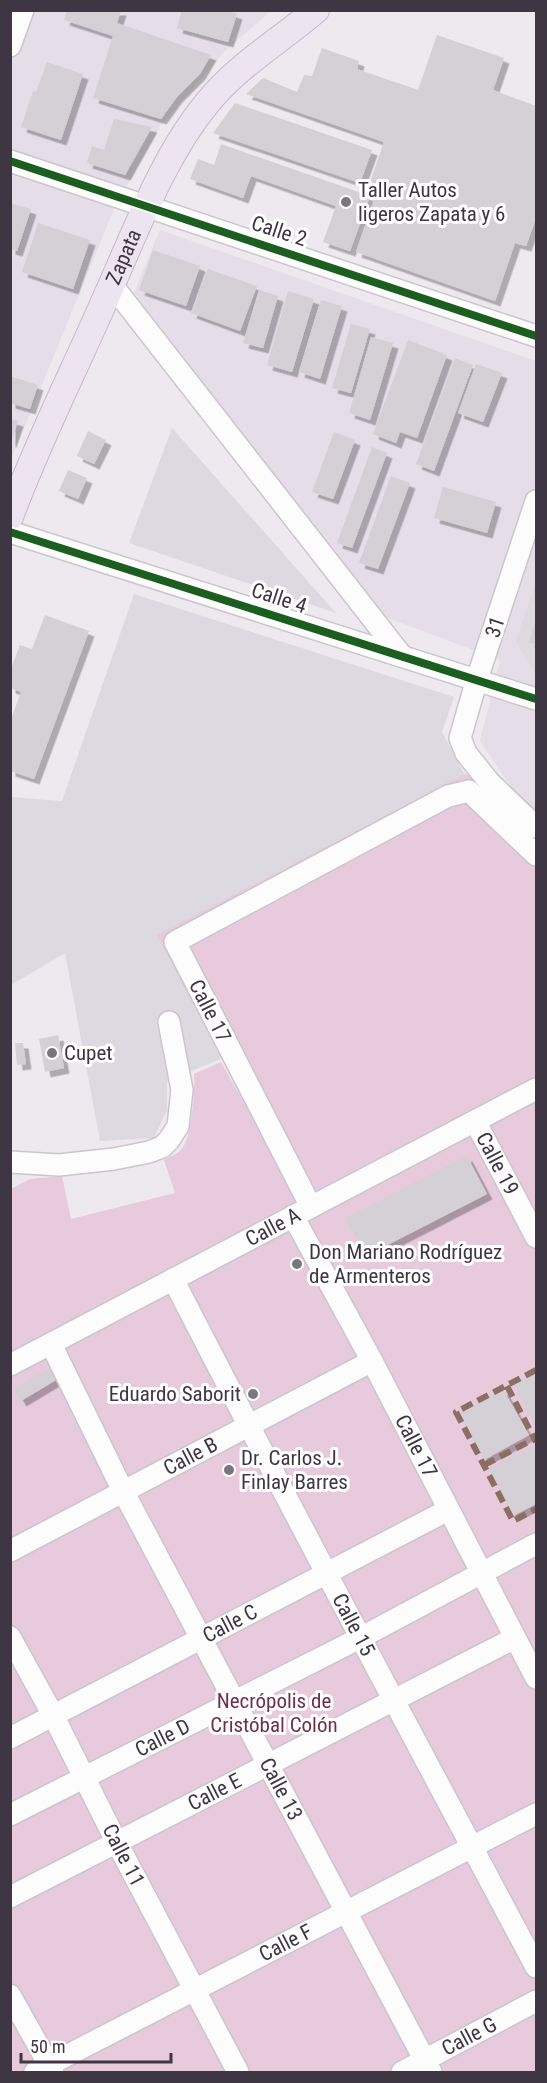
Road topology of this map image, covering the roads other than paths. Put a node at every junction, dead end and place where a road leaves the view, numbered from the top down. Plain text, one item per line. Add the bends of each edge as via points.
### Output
1 (23, 10) edge
2 (314, 13) edge
3 (10, 46) edge
4 (10, 161) edge
5 (148, 206) junction
6 (112, 285) junction
7 (537, 336) edge
8 (537, 501) edge
9 (10, 517) edge
10 (10, 532) edge
11 (401, 655) junction
12 (477, 679) junction
13 (537, 699) edge
14 (537, 827) edge
15 (537, 855) edge
16 (169, 1022) dead end
17 (537, 1089) edge
18 (475, 1121) junction
19 (10, 1162) edge
20 (302, 1212) junction
21 (537, 1237) edge
22 (173, 1279) junction
23 (51, 1344) junction
24 (372, 1361) junction
25 (10, 1365) edge
26 (249, 1427) junction
27 (123, 1491) junction
28 (448, 1510) junction
29 (537, 1544) edge
30 (10, 1551) edge
31 (328, 1573) junction
32 (481, 1574) junction
33 (10, 1637) edge
34 (362, 1637) junction
35 (515, 1638) junction
36 (201, 1639) junction
37 (537, 1678) edge
38 (393, 1700) junction
39 (234, 1701) junction
40 (53, 1715) junction
41 (10, 1738) edge
42 (267, 1766) junction
43 (85, 1778) junction
44 (537, 1814) edge
45 (10, 1815) edge
46 (117, 1842) junction
47 (473, 1848) junction
48 (10, 1897) edge
49 (345, 1912) junction
50 (537, 1967) edge
51 (196, 1989) junction
52 (10, 1995) edge
53 (537, 2001) edge
54 (428, 2067) edge
55 (46, 2070) edge
56 (238, 2073) edge
57 (402, 2073) edge

1 - 3 street
2 - 5 main road, Zapata via 232,76 207,103 172,154
4 - 5 street, Calle 2
5 - 6 main road, Zapata
5 - 7 street, Calle 2
6 - 9 main road, Zapata
6 - 11 street
8 - 12 street, 31
10 - 11 street, Calle 4
11 - 12 street, Calle 4
12 - 13 street, Calle 4
12 - 14 street, 31 via 460,738 466,753 490,783
15 - 20 street, Calle 17 via 469,791 448,796 175,942
16 - 19 street via 182,1090 178,1126 162,1147 114,1159 59,1165
17 - 18 street, Calle A
18 - 20 street, Calle A
18 - 21 street, Calle 19
20 - 22 street, Calle A
20 - 24 street, Calle 17
22 - 23 street, Calle A
22 - 26 street, Calle 15
23 - 25 street, Calle A
23 - 27 street, Calle 13
24 - 26 street, Calle B
24 - 28 street, Calle 17
26 - 27 street, Calle B
26 - 31 street, Calle 15
27 - 30 street, Calle B
27 - 36 street, Calle 13
28 - 31 street, Calle C
28 - 32 street, Calle 17
29 - 32 street, Calle D
31 - 34 street, Calle 15
31 - 36 street, Calle C
32 - 34 street, Calle D
32 - 35 street, Calle 17
33 - 40 street, Calle 11
34 - 38 street, Calle 15
34 - 39 street, Calle D
35 - 37 street, Calle 17
35 - 38 street, Calle E
36 - 39 street, Calle 13
36 - 40 street, Calle C
38 - 42 street, Calle E
38 - 47 street, Calle 15
39 - 42 street, Calle 13
39 - 43 street, Calle D
40 - 41 street, Calle C
40 - 43 street, Calle 11
42 - 46 street, Calle E
42 - 49 street, Calle 13
43 - 45 street, Calle D
43 - 46 street, Calle 11
44 - 47 street, Calle F
46 - 48 street, Calle E
46 - 51 street, Calle 11
47 - 49 street, Calle F
47 - 50 street, Calle 15
49 - 51 street, Calle F
49 - 54 street, Calle 13
51 - 55 street, Calle F
51 - 56 street, Calle 11
52 - 55 street
53 - 54 street, Calle G
54 - 57 street, Calle G

